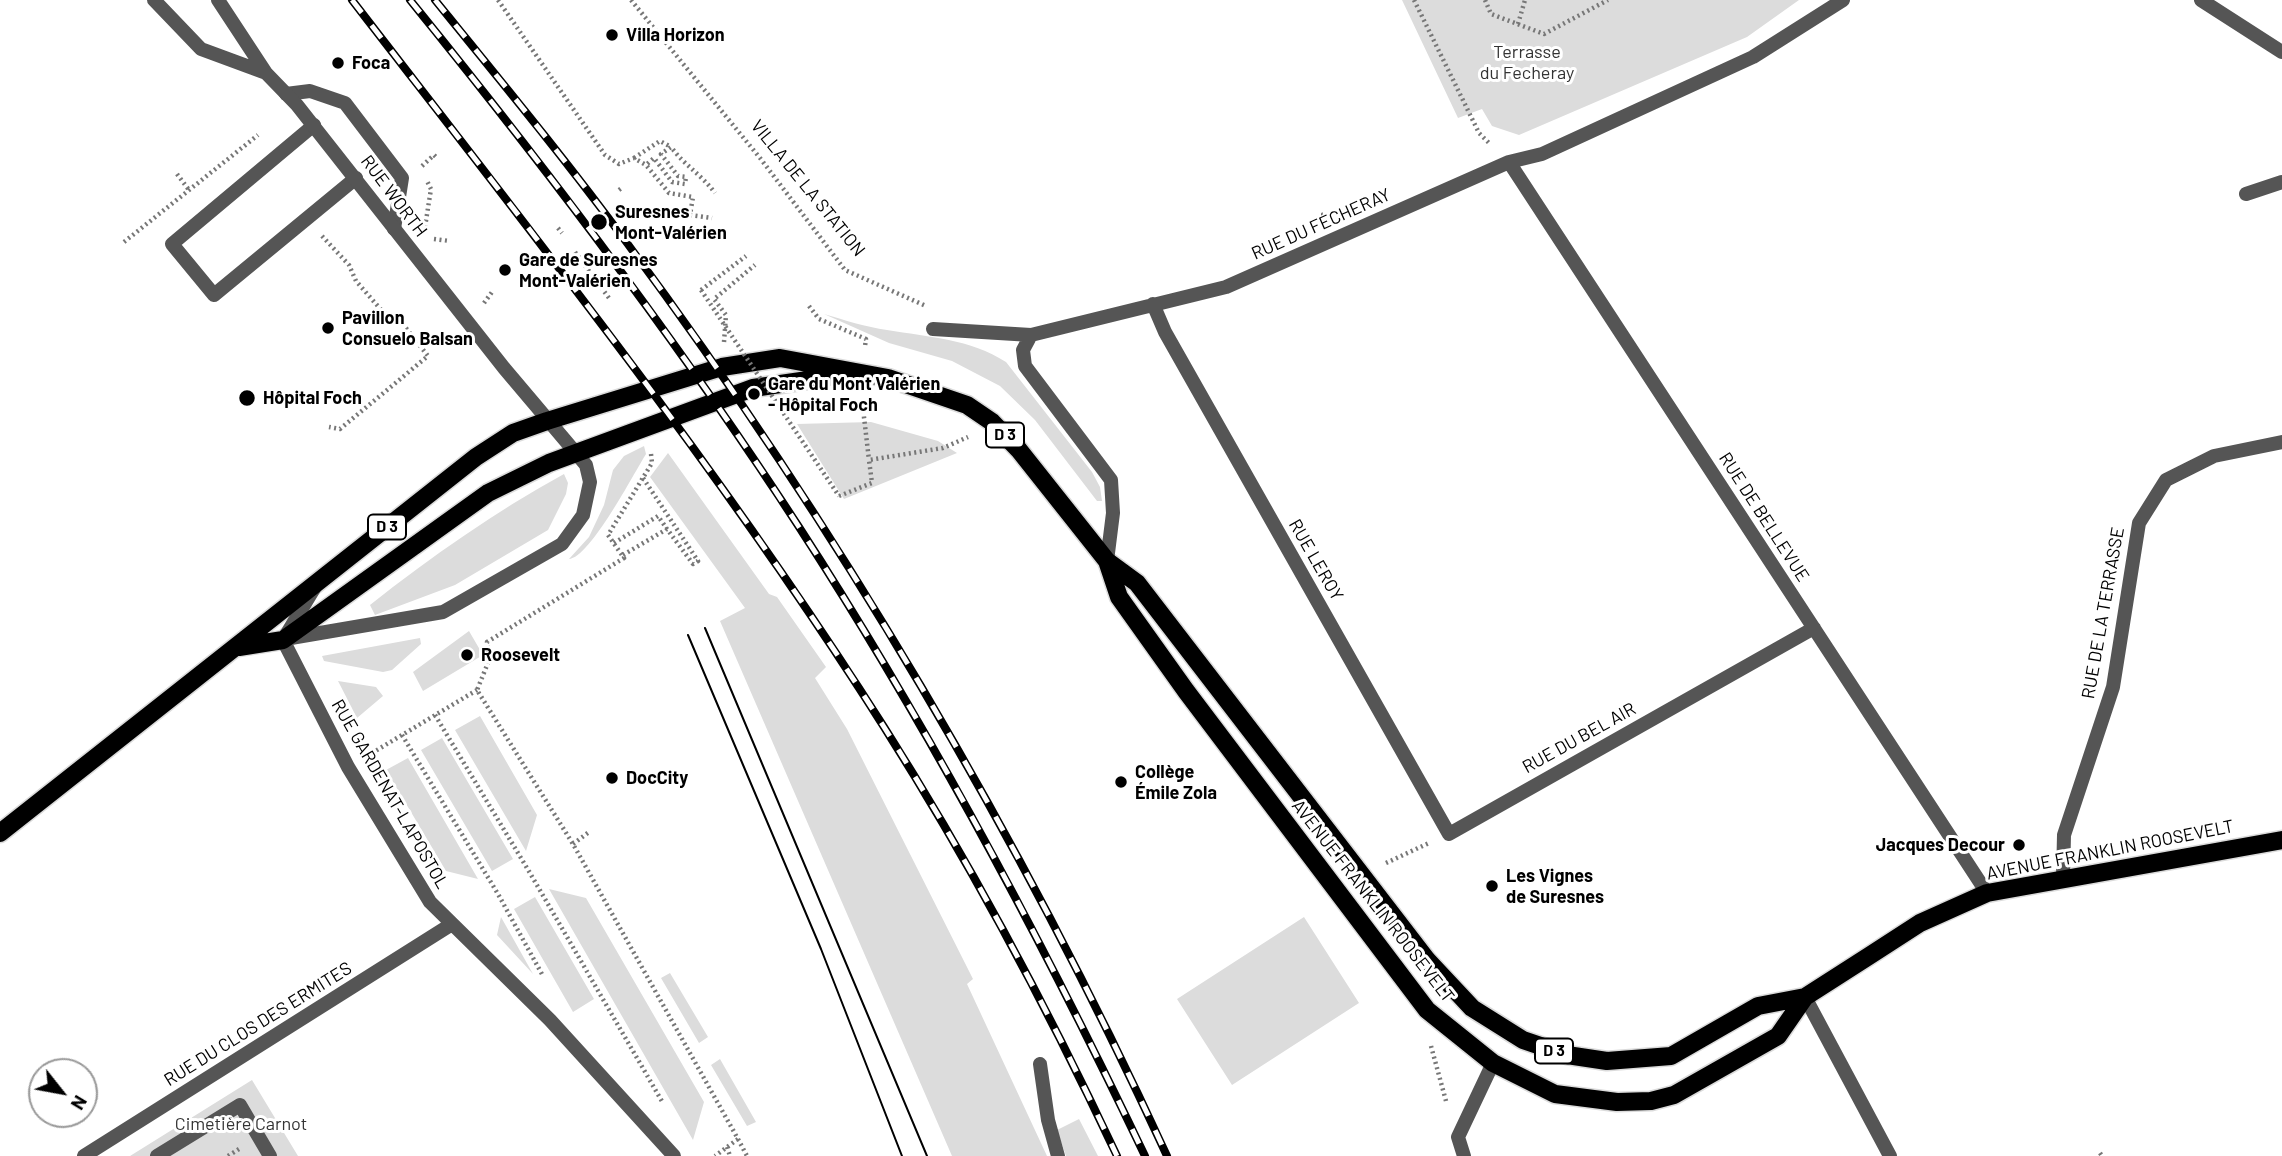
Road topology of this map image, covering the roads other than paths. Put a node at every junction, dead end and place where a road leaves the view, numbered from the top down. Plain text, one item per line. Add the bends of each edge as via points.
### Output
1 (154, 0) edge
2 (218, 0) edge
3 (1843, 0) edge
4 (2202, 0) edge
5 (2282, 52) edge
6 (266, 73) junction
7 (286, 94) junction
8 (314, 125) junction
9 (1509, 162) junction
10 (356, 178) junction
11 (2282, 182) edge
12 (2246, 194) dead end
13 (394, 229) junction
14 (1153, 304) junction
15 (933, 329) road end
16 (1031, 335) junction
17 (859, 373) junction
18 (547, 421) junction
19 (2282, 442) edge
20 (575, 452) junction
21 (1107, 561) junction
22 (319, 582) junction
23 (1814, 628) junction
24 (283, 639) junction
25 (234, 647) junction
26 (0, 833) edge
27 (1449, 834) joint
28 (2282, 839) edge
29 (2063, 878) junction
30 (1987, 893) junction
31 (452, 924) junction
32 (1805, 997) junction
33 (1493, 1063) junction
34 (1040, 1064) dead end
35 (84, 1156) edge
36 (158, 1156) edge
37 (270, 1156) edge
38 (674, 1156) edge
39 (1058, 1156) edge
40 (1464, 1156) edge
41 (1890, 1156) edge

1 - 6 street, RUE WORTH via 201,49
2 - 6 street
3 - 9 street, RUE DU FÉCHERAY via 1753,57 1542,154
4 - 5 street
6 - 7 street, RUE WORTH
7 - 8 street, RUE WORTH
7 - 13 street via 310,91 345,103 402,178
8 - 10 street, RUE WORTH
8 - 10 street via 172,244 214,296
9 - 14 street, RUE DU FÉCHERAY via 1226,287
9 - 23 street, RUE DE BELLEVUE
10 - 13 street, RUE WORTH
11 - 12 street
13 - 18 street, RUE WORTH
14 - 16 street, RUE DU FÉCHERAY
14 - 27 street, RUE LEROY
15 - 16 street
16 - 21 street via 1023,351 1025,366 1111,480 1113,513
17 - 18 main road, AVENUE FRANKLIN ROOSEVELT / D 3 via 780,358 758,361 722,367
17 - 20 main road, AVENUE FRANKLIN ROOSEVELT / D 3 via 753,388
17 - 21 main road, AVENUE FRANKLIN ROOSEVELT / D 3 via 944,395 992,422
18 - 20 street, RUE WORTH
18 - 22 main road, AVENUE FRANKLIN ROOSEVELT / D 3 via 513,433 476,457
19 - 29 street, RUE DE LA TERRASSE via 2214,456 2166,480 2139,523 2113,687 2064,835
20 - 24 main road, AVENUE FRANKLIN ROOSEVELT / D 3 via 488,494
20 - 24 street, AVENUE FRANKLIN ROOSEVELT via 586,465 590,482 583,515 562,544 443,612
21 - 32 main road, AVENUE FRANKLIN ROOSEVELT / D 3 via 1137,583 1427,960 1472,1007 1523,1040 1567,1055 1607,1061 1671,1056 1758,1006
21 - 33 main road, AVENUE FRANKLIN ROOSEVELT / D 3 via 1119,597 1427,1010
22 - 24 street
22 - 25 main road, AVENUE FRANKLIN ROOSEVELT / D 3
23 - 27 street, RUE DU BEL AIR
23 - 30 street, RUE DE BELLEVUE
24 - 25 main road, AVENUE FRANKLIN ROOSEVELT / D 3
24 - 31 street, RUE GARDENAT-LAPOSTOL via 348,767 430,902
25 - 26 main road, AVENUE FRANKLIN ROOSEVELT / D 3
28 - 29 main road, AVENUE FRANKLIN ROOSEVELT / D 3
29 - 30 main road, AVENUE FRANKLIN ROOSEVELT / D 3
30 - 32 main road, AVENUE FRANKLIN ROOSEVELT / D 3 via 1920,923
31 - 35 street, RUE DU CLOS DES ERMITES
31 - 38 street, RUE GARDENAT-LAPOSTOL via 550,1020
32 - 33 main road, AVENUE FRANKLIN ROOSEVELT / D 3 via 1777,1036 1697,1084 1651,1101 1555,1094
32 - 41 street
33 - 40 street via 1458,1137
34 - 39 street
36 - 37 street via 240,1105

